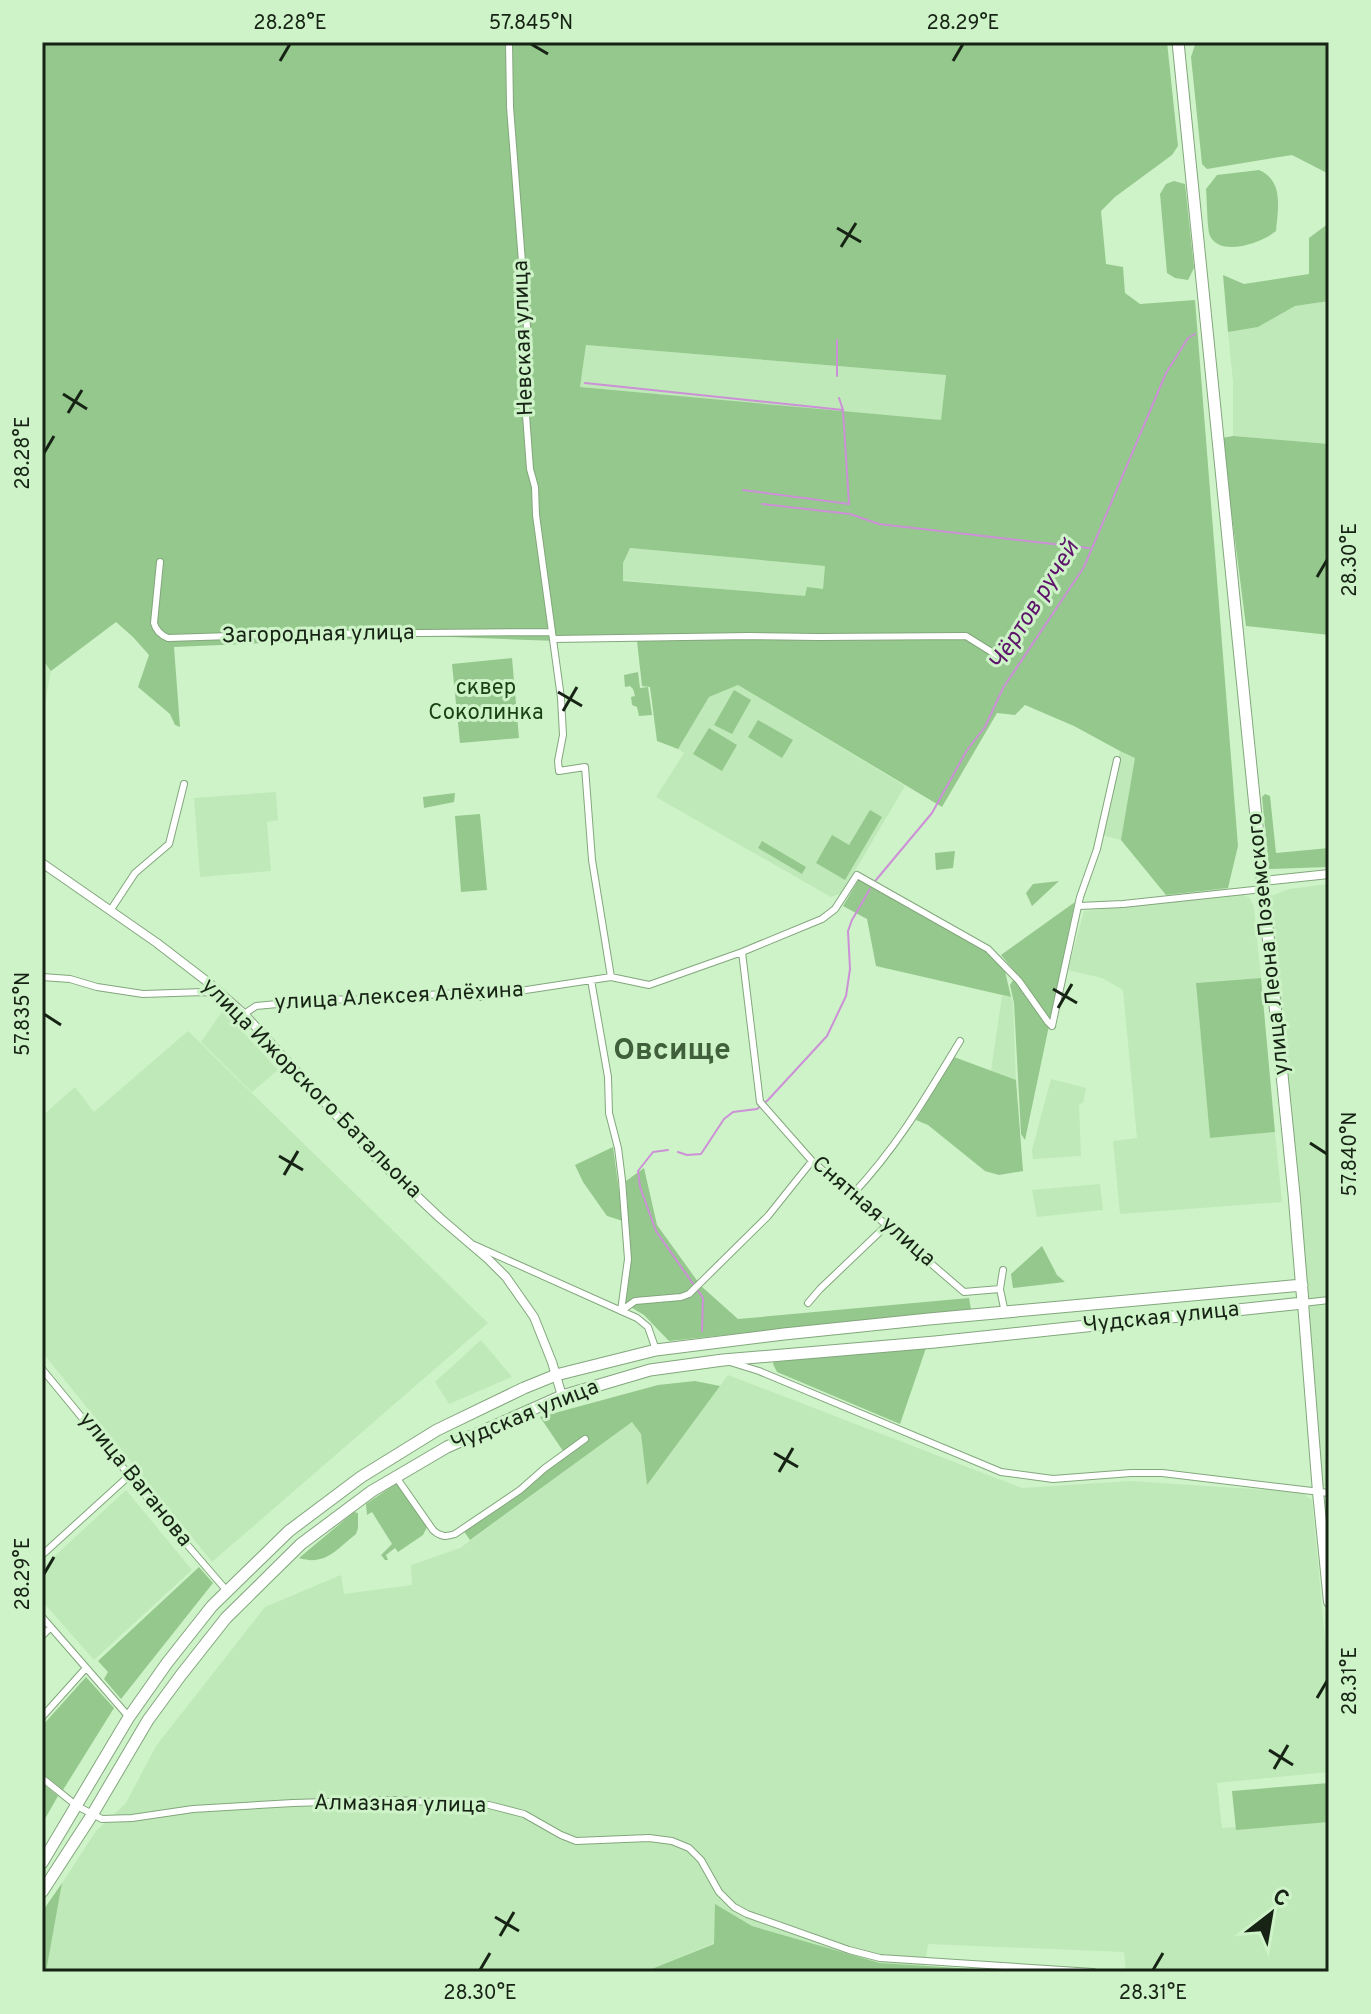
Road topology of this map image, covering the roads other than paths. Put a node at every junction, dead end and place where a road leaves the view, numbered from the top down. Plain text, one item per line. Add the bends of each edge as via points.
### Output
1 (509, 42) edge
2 (1178, 42) edge
3 (160, 562) dead end
4 (552, 635) junction
5 (998, 656) dead end
6 (1117, 760) dead end
7 (184, 784) dead end
8 (42, 863) edge
9 (1329, 874) edge
10 (1263, 885) junction
11 (1079, 906) junction
12 (110, 911) junction
13 (742, 952) junction
14 (42, 977) edge
15 (611, 977) junction
16 (591, 980) junction
17 (223, 995) junction
18 (244, 1014) junction
19 (960, 1041) dead end
20 (812, 1161) junction
21 (852, 1195) junction
22 (887, 1225) junction
23 (470, 1243) junction
24 (1003, 1270) dead end
25 (1302, 1285) junction
26 (1000, 1289) junction
27 (1329, 1300) edge
28 (808, 1303) dead end
29 (1303, 1303) junction
30 (621, 1311) junction
31 (1005, 1313) junction
32 (929, 1319) junction
33 (901, 1322) junction
34 (935, 1342) junction
35 (902, 1345) junction
36 (656, 1350) junction
37 (723, 1360) junction
38 (42, 1369) edge
39 (556, 1375) junction
40 (562, 1396) junction
41 (585, 1439) dead end
42 (130, 1475) junction
43 (396, 1477) junction
44 (1324, 1492) edge
45 (42, 1555) edge
46 (227, 1591) junction
47 (1329, 1602) edge
48 (42, 1617) edge
49 (51, 1627) junction
50 (194, 1629) junction
51 (42, 1636) edge
52 (208, 1640) junction
53 (167, 1663) junction
54 (86, 1668) junction
55 (181, 1675) junction
56 (42, 1717) edge
57 (129, 1717) junction
58 (42, 1778) edge
59 (77, 1806) junction
60 (92, 1815) junction
61 (42, 1863) edge
62 (42, 1892) edge
63 (1093, 1972) edge

1 - 4 street, Невская улица via 528,340 526,415
2 - 10 highway, улица Леона Поземского
3 - 4 street, Загородная улица via 154,623 168,638
4 - 5 street, Загородная улица via 966,636
4 - 15 street, Невская улица via 563,723 559,771 585,767 592,860
6 - 11 street
7 - 12 street via 169,844 135,873
8 - 12 street, улица Ижорского Батальона
9 - 10 street
10 - 11 street
10 - 25 highway, улица Леона Поземского
11 - 13 street, улица Алексея Алёхина via 1052,1026 988,949 857,875 822,919
12 - 17 street, улица Ижорского Батальона
13 - 15 street, улица Алексея Алёхина via 649,985
13 - 20 street, Снятная улица via 760,1103
14 - 17 street via 143,994
15 - 16 street, улица Алексея Алёхина
16 - 18 street, улица Алексея Алёхина via 480,997 458,993 256,1006
16 - 30 street via 625,1218 628,1259
17 - 18 street, улица Ижорского Батальона
18 - 23 street, улица Ижорского Батальона via 369,1151
19 - 21 street via 911,1122
20 - 21 street, Снятная улица
20 - 30 street via 768,1216 689,1294 635,1301
21 - 22 street, Снятная улица
22 - 26 street, Снятная улица via 964,1292
22 - 28 street
23 - 30 street, улица Ижорского Батальона
23 - 39 street, улица Ижорского Батальона via 523,1299
24 - 26 street
25 - 29 highway, улица Леона Поземского
25 - 31 highway, Чудская улица
26 - 31 street
27 - 29 street
29 - 34 highway, Чудская улица
29 - 44 main road, улица Леона Поземского
30 - 36 street, улица Ижорского Батальона via 643,1322
31 - 32 highway, Чудская улица
32 - 33 highway, Чудская улица
32 - 34 highway via 924,1332
33 - 35 highway via 909,1333
33 - 36 highway, Чудская улица
34 - 35 highway, Чудская улица
35 - 37 highway, Чудская улица
36 - 39 highway, Чудская улица
37 - 40 highway, Чудская улица via 650,1370
37 - 44 street via 1001,1472 1053,1479 1162,1473
38 - 42 street, улица Ваганова
39 - 40 street, улица Ижорского Батальона
39 - 46 highway, Чудская улица via 437,1430 361,1477 289,1531
40 - 43 highway, Чудская улица via 447,1447
41 - 43 street via 448,1537 433,1530
42 - 45 street
42 - 46 street, улица Ваганова
43 - 52 highway, Чудская улица via 301,1544
44 - 47 main road, улица Леона Поземского
46 - 50 highway, Чудская улица
48 - 49 street
49 - 51 street
49 - 54 street
50 - 52 highway via 195,1636
50 - 53 highway, Чудская улица
52 - 55 highway, Чудская улица
53 - 55 highway via 179,1667
53 - 57 highway, Чудская улица
54 - 56 street
54 - 57 street
55 - 60 highway, Чудская улица
57 - 59 highway, Чудская улица
58 - 59 street
59 - 60 street
59 - 61 highway, Чудская улица
60 - 62 highway, Чудская улица
60 - 63 street, Алмазная улица via 117,1819 203,1808 393,1800 489,1805 524,1814 576,1841 672,1841 701,1860 734,1907 849,1950 922,1962

